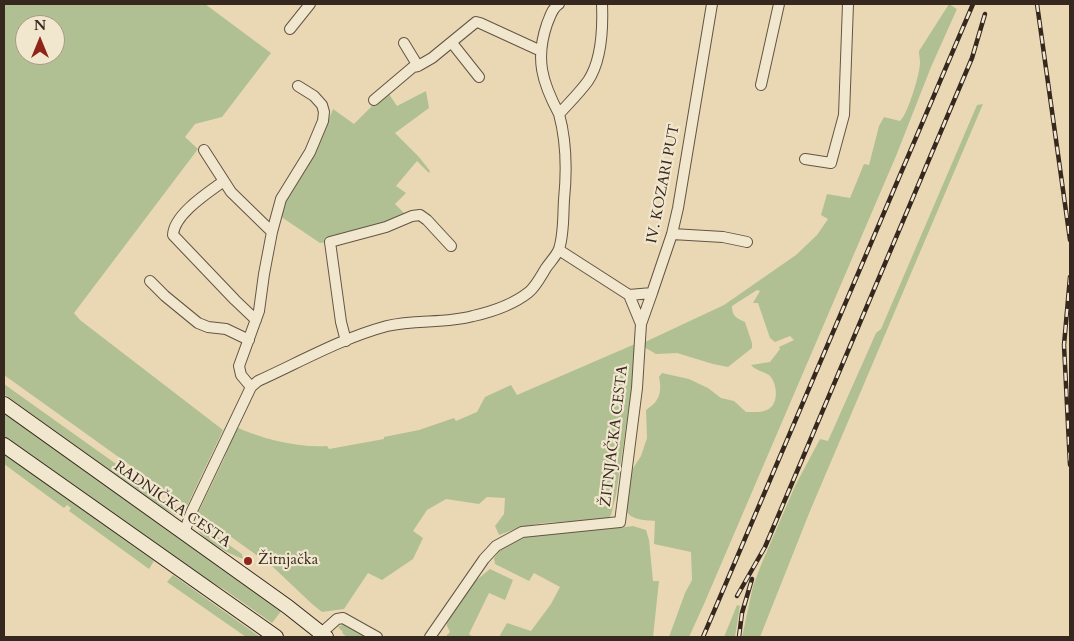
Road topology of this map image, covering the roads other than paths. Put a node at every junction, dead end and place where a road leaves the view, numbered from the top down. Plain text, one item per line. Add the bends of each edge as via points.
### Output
1 (310, 4) edge
2 (555, 4) edge
3 (602, 4) edge
4 (712, 4) edge
5 (779, 4) edge
6 (848, 4) edge
7 (290, 29) dead end
8 (404, 43) dead end
9 (452, 43) junction
10 (541, 51) junction
11 (418, 66) junction
12 (479, 77) dead end
13 (761, 85) dead end
14 (298, 86) dead end
15 (374, 100) dead end
16 (559, 114) junction
17 (204, 150) dead end
18 (804, 159) dead end
19 (224, 181) junction
20 (272, 232) junction
21 (672, 234) junction
22 (747, 242) dead end
23 (450, 246) dead end
24 (559, 250) junction
25 (150, 281) dead end
26 (652, 293) junction
27 (629, 295) junction
28 (256, 320) junction
29 (641, 324) junction
30 (249, 340) junction
31 (346, 340) junction
32 (251, 387) junction
33 (4, 404) edge
34 (4, 445) edge
35 (184, 533) junction
36 (321, 636) edge
37 (276, 637) edge
38 (377, 637) edge
39 (430, 637) edge

1 - 7 street
2 - 10 street
3 - 16 street via 601,39 594,70
4 - 21 street, IV. KOZARI PUT
5 - 13 street
6 - 18 street via 844,115 834,154 831,163
8 - 11 street
9 - 10 street via 476,22
9 - 11 street
9 - 12 street
10 - 16 street via 547,91
11 - 15 street
14 - 20 street via 322,105 323,121 310,152 281,199
16 - 24 street via 564,133 566,177
17 - 19 street
19 - 20 street
19 - 28 street via 193,204 173,234
20 - 28 street
21 - 22 street
21 - 26 street, IV. KOZARI PUT
23 - 31 street via 420,215 330,242
24 - 27 street
24 - 31 street via 529,292 510,303 472,317 410,322
25 - 30 street via 198,323 208,328 226,329
26 - 27 street
26 - 29 street, IV. KOZARI PUT
27 - 29 street
28 - 30 street
29 - 39 street, ŽITNJAČKA CESTA via 637,388 620,522 522,532 496,546
30 - 32 street via 239,370
31 - 32 street
32 - 35 street
33 - 35 main road, RADNIČKA CESTA
34 - 37 main road
35 - 36 main road, RADNIČKA CESTA via 288,607
36 - 38 street via 337,619 343,618

